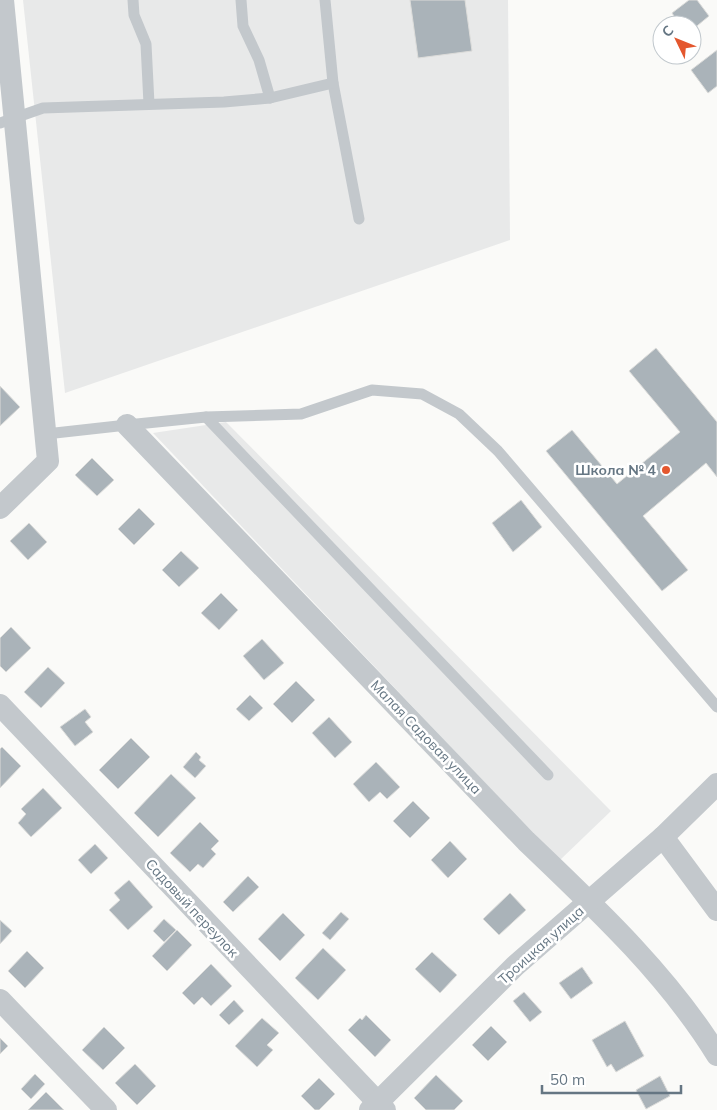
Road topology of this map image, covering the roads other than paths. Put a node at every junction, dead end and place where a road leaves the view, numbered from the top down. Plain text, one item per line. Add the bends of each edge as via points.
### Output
1 (3, 0) edge
2 (133, 0) edge
3 (241, 0) edge
4 (325, 0) edge
5 (333, 83) junction
6 (270, 98) junction
7 (149, 104) junction
8 (8, 120) edge
9 (359, 219) dead end
10 (206, 418) junction
11 (128, 425) junction
12 (46, 434) junction
13 (0, 508) edge
14 (0, 705) edge
15 (717, 707) edge
16 (548, 775) dead end
17 (717, 784) edge
18 (663, 838) junction
19 (590, 901) junction
20 (717, 910) edge
21 (0, 1000) edge
22 (717, 1055) edge
23 (378, 1108) edge
24 (106, 1110) edge

1 - 8 street
2 - 7 lane via 134,15 146,44
3 - 6 lane via 243,26 259,60
4 - 5 lane
5 - 6 lane
5 - 9 lane
6 - 7 lane
7 - 8 lane via 43,108
8 - 12 street
10 - 11 lane
10 - 15 lane via 301,414 372,390 422,394 459,414 498,451
10 - 16 lane
11 - 12 lane
11 - 19 street, Малая Садовая улица via 526,842
12 - 13 street via 48,461
14 - 23 street, Садовый переулок
17 - 18 street, Троицкая улица
18 - 19 street, Троицкая улица
18 - 20 street
19 - 22 street, Малая Садовая улица via 677,998
19 - 23 street, Троицкая улица via 515,966
21 - 24 street

